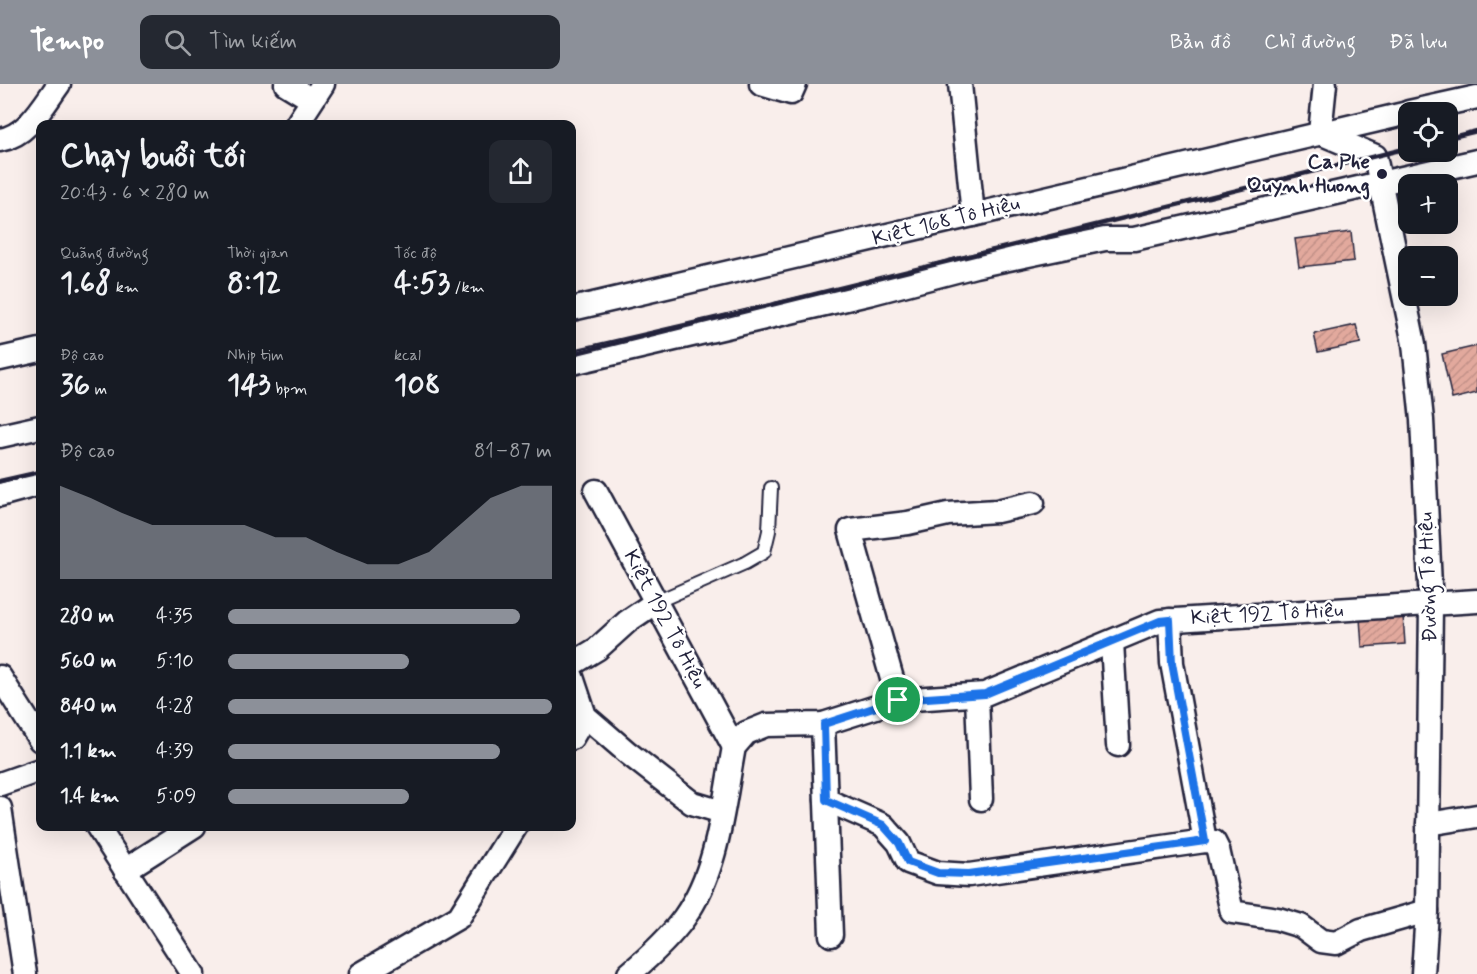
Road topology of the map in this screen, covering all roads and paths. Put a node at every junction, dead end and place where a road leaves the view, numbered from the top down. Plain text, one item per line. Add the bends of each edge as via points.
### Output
1 (59, 84) edge
2 (286, 84) edge
3 (761, 84) edge
4 (795, 84) edge
5 (960, 84) edge
6 (1325, 84) edge
7 (317, 92) edge
8 (1477, 97) edge
9 (1456, 102) edge
10 (1398, 115) edge
11 (300, 120) edge
12 (1320, 133) junction
13 (0, 140) edge
14 (1477, 161) edge
15 (1381, 183) junction
16 (973, 215) junction
17 (576, 308) edge
18 (36, 351) edge
19 (0, 359) edge
20 (576, 362) edge
21 (36, 429) edge
22 (0, 436) edge
23 (36, 485) edge
24 (771, 488) dead end
25 (596, 491) dead end
26 (0, 495) edge
27 (1032, 503) dead end
28 (1477, 601) edge
29 (656, 603) junction
30 (1431, 606) junction
31 (1170, 620) junction
32 (1112, 642) junction
33 (576, 662) edge
34 (0, 677) edge
35 (576, 689) edge
36 (977, 696) junction
37 (898, 700) junction
38 (585, 716) junction
39 (824, 724) junction
40 (576, 731) edge
41 (36, 734) edge
42 (1118, 745) dead end
43 (734, 747) junction
44 (36, 771) edge
45 (0, 784) edge
46 (826, 800) junction
47 (981, 800) dead end
48 (0, 808) edge
49 (722, 812) junction
50 (1477, 816) edge
51 (1428, 824) junction
52 (100, 831) edge
53 (186, 831) edge
54 (513, 831) edge
55 (1205, 841) junction
56 (125, 870) junction
57 (1427, 911) junction
58 (831, 935) dead end
59 (643, 970) edge
60 (25, 974) edge
61 (193, 974) edge
62 (361, 974) edge
63 (1423, 974) edge

1 - 13 street via 34,119 14,138
2 - 7 street
3 - 4 street via 791,93
5 - 16 street
6 - 12 street
7 - 11 street
8 - 9 street, Kiệt 168 Tô Hiệu
10 - 12 street, Kiệt 168 Tô Hiệu
12 - 15 street, Đường Tô Hiệu via 1375,156
12 - 16 street, Kiệt 168 Tô Hiệu
14 - 15 street
15 - 20 street via 1134,239 1105,239 975,266
15 - 30 street, Đường Tô Hiệu via 1414,344 1422,420
16 - 17 street, Kiệt 168 Tô Hiệu
18 - 19 street
21 - 22 street
23 - 26 street
24 - 29 lane via 764,552
25 - 29 street, Kiệt 192 Tô Hiệu
27 - 37 street via 850,530
28 - 30 street, Kiệt 192 Tô Hiệu
29 - 33 street
29 - 43 street, Kiệt 192 Tô Hiệu
30 - 31 street, Kiệt 192 Tô Hiệu
30 - 51 street, Đường Tô Hiệu
31 - 32 street, Kiệt 192 Tô Hiệu
31 - 55 street via 1172,663
32 - 36 street, Kiệt 192 Tô Hiệu
32 - 42 street
34 - 41 street
35 - 38 street
36 - 37 street, Kiệt 192 Tô Hiệu
36 - 47 street
37 - 39 street, Kiệt 192 Tô Hiệu
38 - 40 street
38 - 49 street via 692,803
39 - 43 street, Kiệt 192 Tô Hiệu via 766,725 746,733
39 - 46 street
43 - 49 street
44 - 45 street
46 - 55 street via 883,825 899,843 908,862 938,873 969,874
46 - 58 street
48 - 60 street
49 - 59 street via 708,872 691,906
50 - 51 street
51 - 57 street, Đường Tô Hiệu
52 - 56 street
53 - 56 street
54 - 62 street via 459,917
55 - 57 street via 1214,842 1218,850 1232,912 1301,926 1321,942 1336,943 1361,930
56 - 61 street
57 - 63 street, Đường Tô Hiệu

